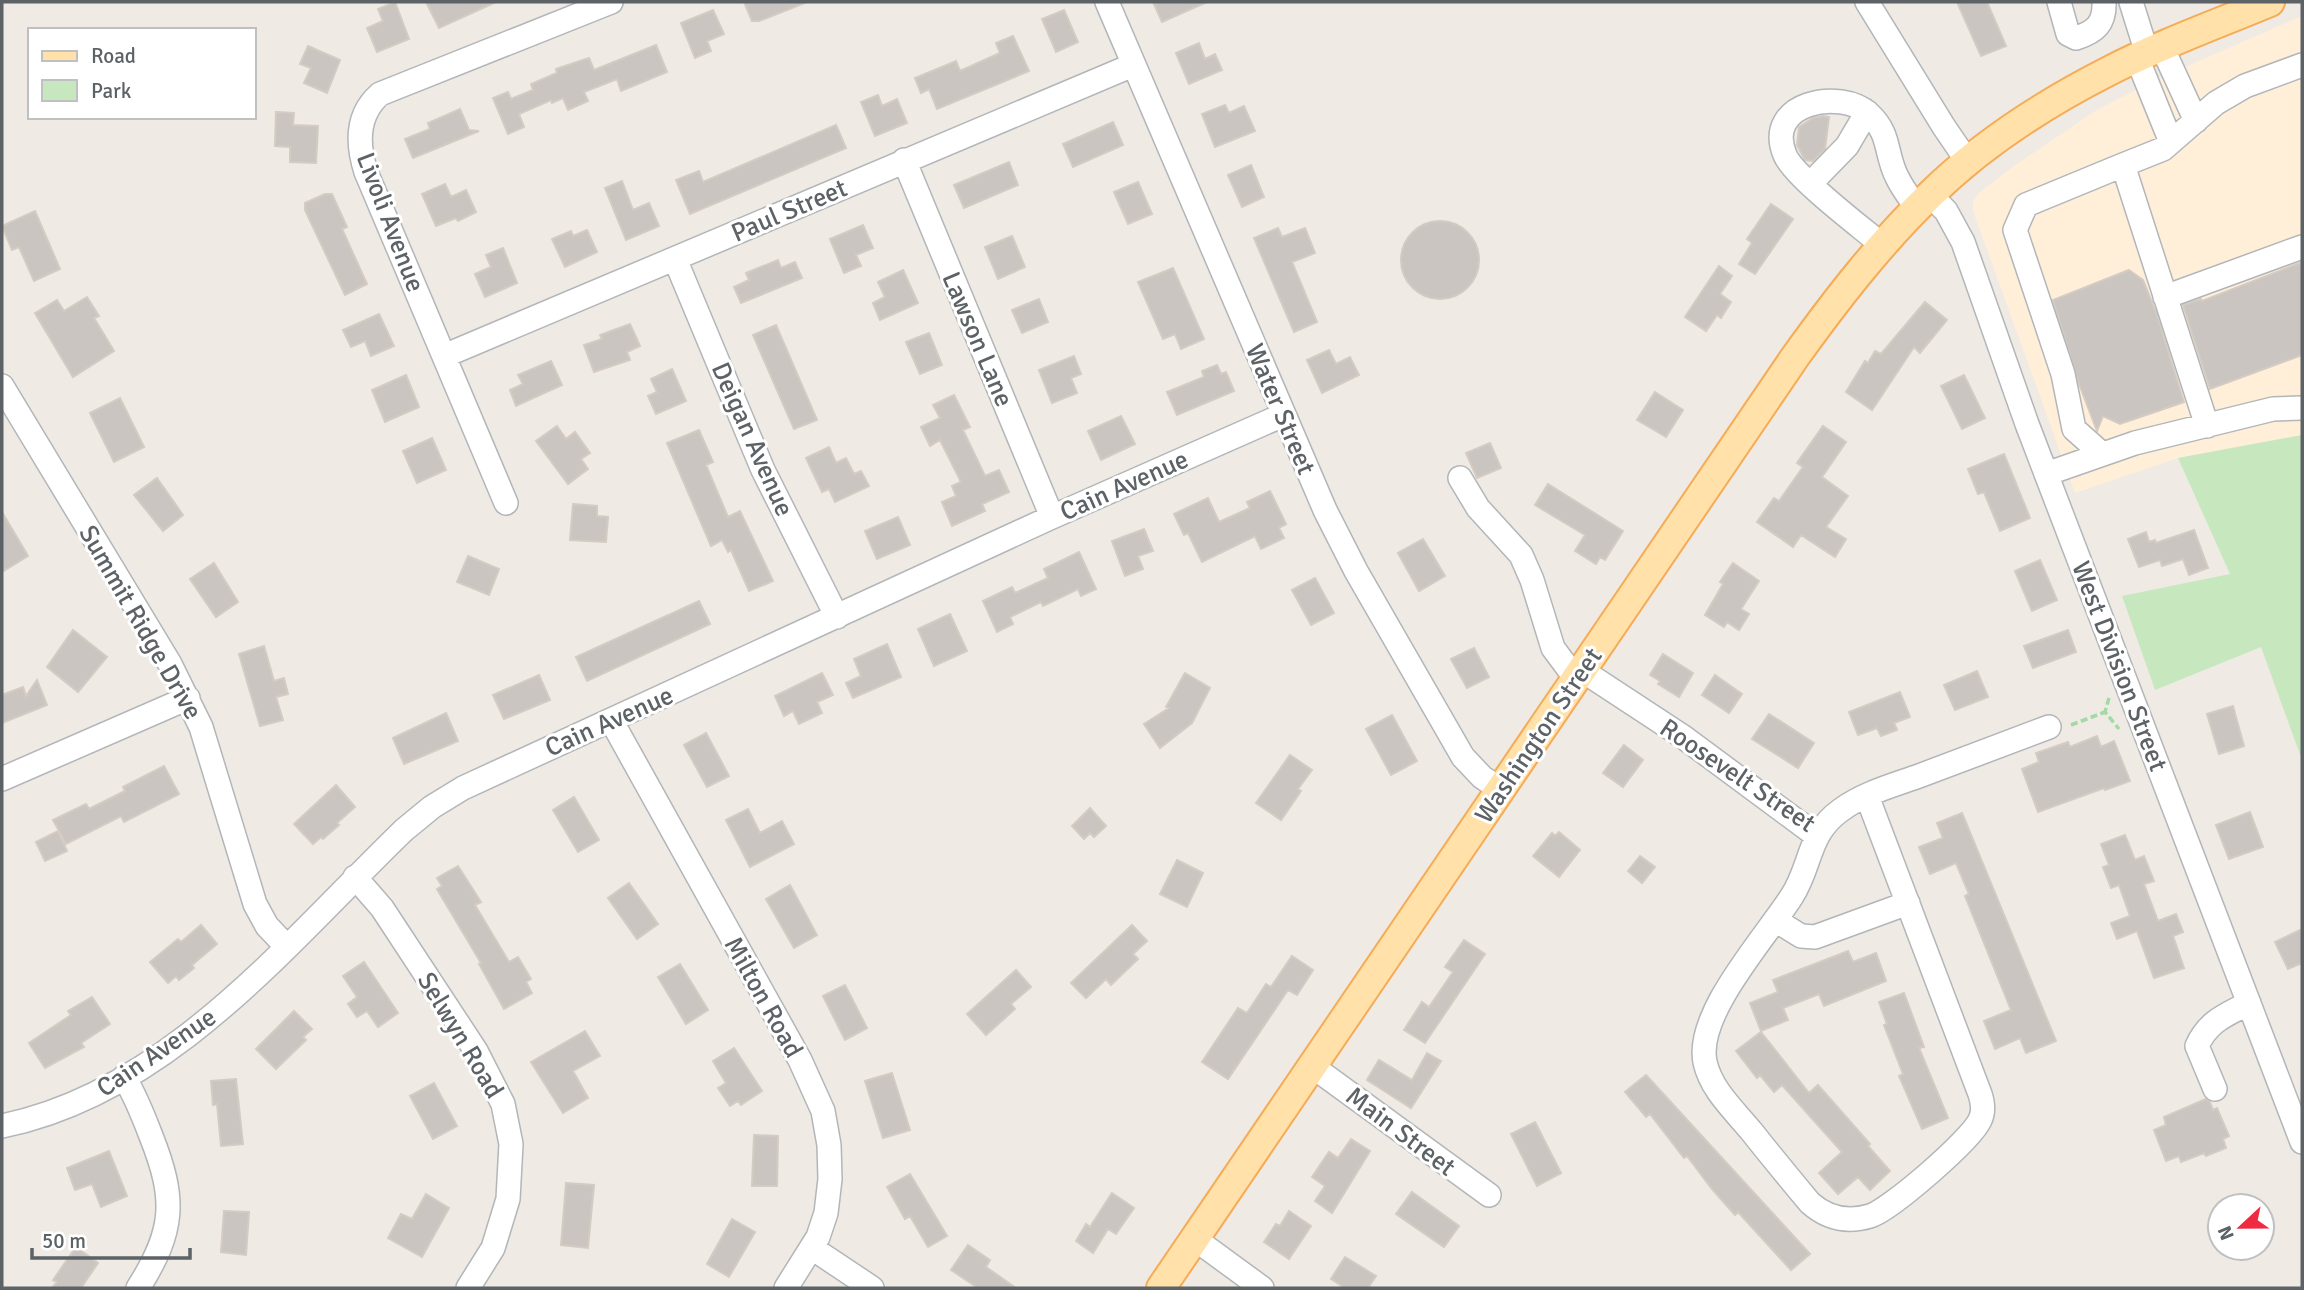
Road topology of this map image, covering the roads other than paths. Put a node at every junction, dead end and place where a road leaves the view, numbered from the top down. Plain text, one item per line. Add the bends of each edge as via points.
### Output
1 (611, 2) edge
2 (1107, 2) edge
3 (1867, 2) edge
4 (2059, 2) edge
5 (2104, 2) edge
6 (2131, 2) edge
7 (2270, 2) edge
8 (2149, 53) junction
9 (1133, 65) junction
10 (2302, 65) edge
11 (1867, 112) junction
12 (2196, 121) junction
13 (2171, 142) junction
14 (904, 160) junction
15 (1968, 162) junction
16 (2123, 165) junction
17 (1811, 184) junction
18 (1923, 201) junction
19 (1882, 246) junction
20 (2302, 247) edge
21 (675, 259) junction
22 (2165, 297) junction
23 (444, 356) junction
24 (2, 386) edge
25 (2302, 408) edge
26 (1283, 415) junction
27 (2207, 426) junction
28 (2102, 454) junction
29 (2046, 474) junction
30 (1460, 478) dead end
31 (506, 503) dead end
32 (1052, 517) junction
33 (837, 617) junction
34 (1579, 675) junction
35 (188, 698) junction
36 (611, 720) junction
37 (2049, 727) road end
38 (2, 779) edge
39 (1501, 790) junction
40 (1867, 796) junction
41 (1817, 836) junction
42 (355, 877) junction
43 (1908, 902) junction
44 (1775, 920) junction
45 (286, 946) junction
46 (2249, 1003) junction
47 (1312, 1066) junction
48 (124, 1077) junction
49 (2215, 1089) dead end
50 (2, 1126) edge
51 (2302, 1142) edge
52 (1489, 1195) dead end
53 (1195, 1239) junction
54 (812, 1248) junction
55 (138, 1288) edge
56 (468, 1288) edge
57 (786, 1288) edge
58 (872, 1288) edge
59 (1161, 1288) edge
60 (1262, 1288) edge

1 - 23 street, Livoli Avenue via 390,90 365,112 360,136 363,161
2 - 9 street, Water Street
3 - 15 street
4 - 5 street via 2073,38 2097,28
6 - 8 street
7 - 8 main road, Washington Street
8 - 12 street
8 - 13 street
8 - 15 main road, Washington Street via 2047,106
9 - 14 street, Paul Street
9 - 26 street, Water Street
10 - 12 street via 2245,86
11 - 17 street via 1847,146
11 - 17 street via 1848,103 1828,101 1797,108 1788,115 1780,139 1783,149
11 - 18 street, West Division Street via 1882,130 1895,175
12 - 13 street
13 - 16 street
14 - 21 street, Paul Street
14 - 32 street, Lawson Lane
15 - 18 main road, Washington Street
16 - 22 street
16 - 28 street via 2026,205 2015,230 2063,374 2074,429
17 - 19 street
18 - 19 main road, Washington Street
18 - 29 street, West Division Street via 1946,211 1963,242
19 - 34 main road, Washington Street via 1801,349
20 - 22 street
21 - 23 street, Paul Street
21 - 33 street, Deigan Avenue via 763,470
22 - 27 street
23 - 31 street, Livoli Avenue
24 - 35 street, Summit Ridge Drive
25 - 27 street via 2273,409
26 - 32 street, Cain Avenue
26 - 39 street, Water Street via 1345,551 1456,746 1473,768
27 - 28 street
28 - 29 street
29 - 46 street, West Division Street
30 - 34 street via 1478,508 1521,555 1553,648
32 - 33 street, Cain Avenue
33 - 36 street, Cain Avenue
34 - 39 main road, Washington Street
34 - 41 street, Roosevelt Street via 1682,736
35 - 38 street
35 - 45 street, Summit Ridge Drive via 206,742 255,904
36 - 42 street, Cain Avenue via 447,797
36 - 54 street, Milton Road via 816,1093 826,1128 830,1179 822,1226
37 - 40 street, Roosevelt Street
39 - 47 main road, Washington Street
40 - 41 street, Roosevelt Street via 1840,811
40 - 43 street
41 - 44 street via 1797,887
42 - 45 street, Cain Avenue
42 - 56 street, Selwyn Road via 382,908 476,1051 503,1104 511,1144 508,1199 493,1248
43 - 44 street via 1815,937 1801,936
43 - 44 street via 1983,1111 1961,1145 1879,1213 1860,1218 1830,1217 1810,1203 1716,1087 1706,1064 1704,1039 1718,1006
45 - 48 street, Cain Avenue via 206,1021
46 - 49 street via 2215,1021 2197,1046
46 - 51 street, West Division Street
47 - 52 street, Main Street
47 - 53 main road, Washington Street
48 - 50 street, Cain Avenue via 61,1109
48 - 55 street via 158,1153 169,1204 163,1240
53 - 59 main road, Washington Street
53 - 60 street
54 - 57 street, Milton Road
54 - 58 street

